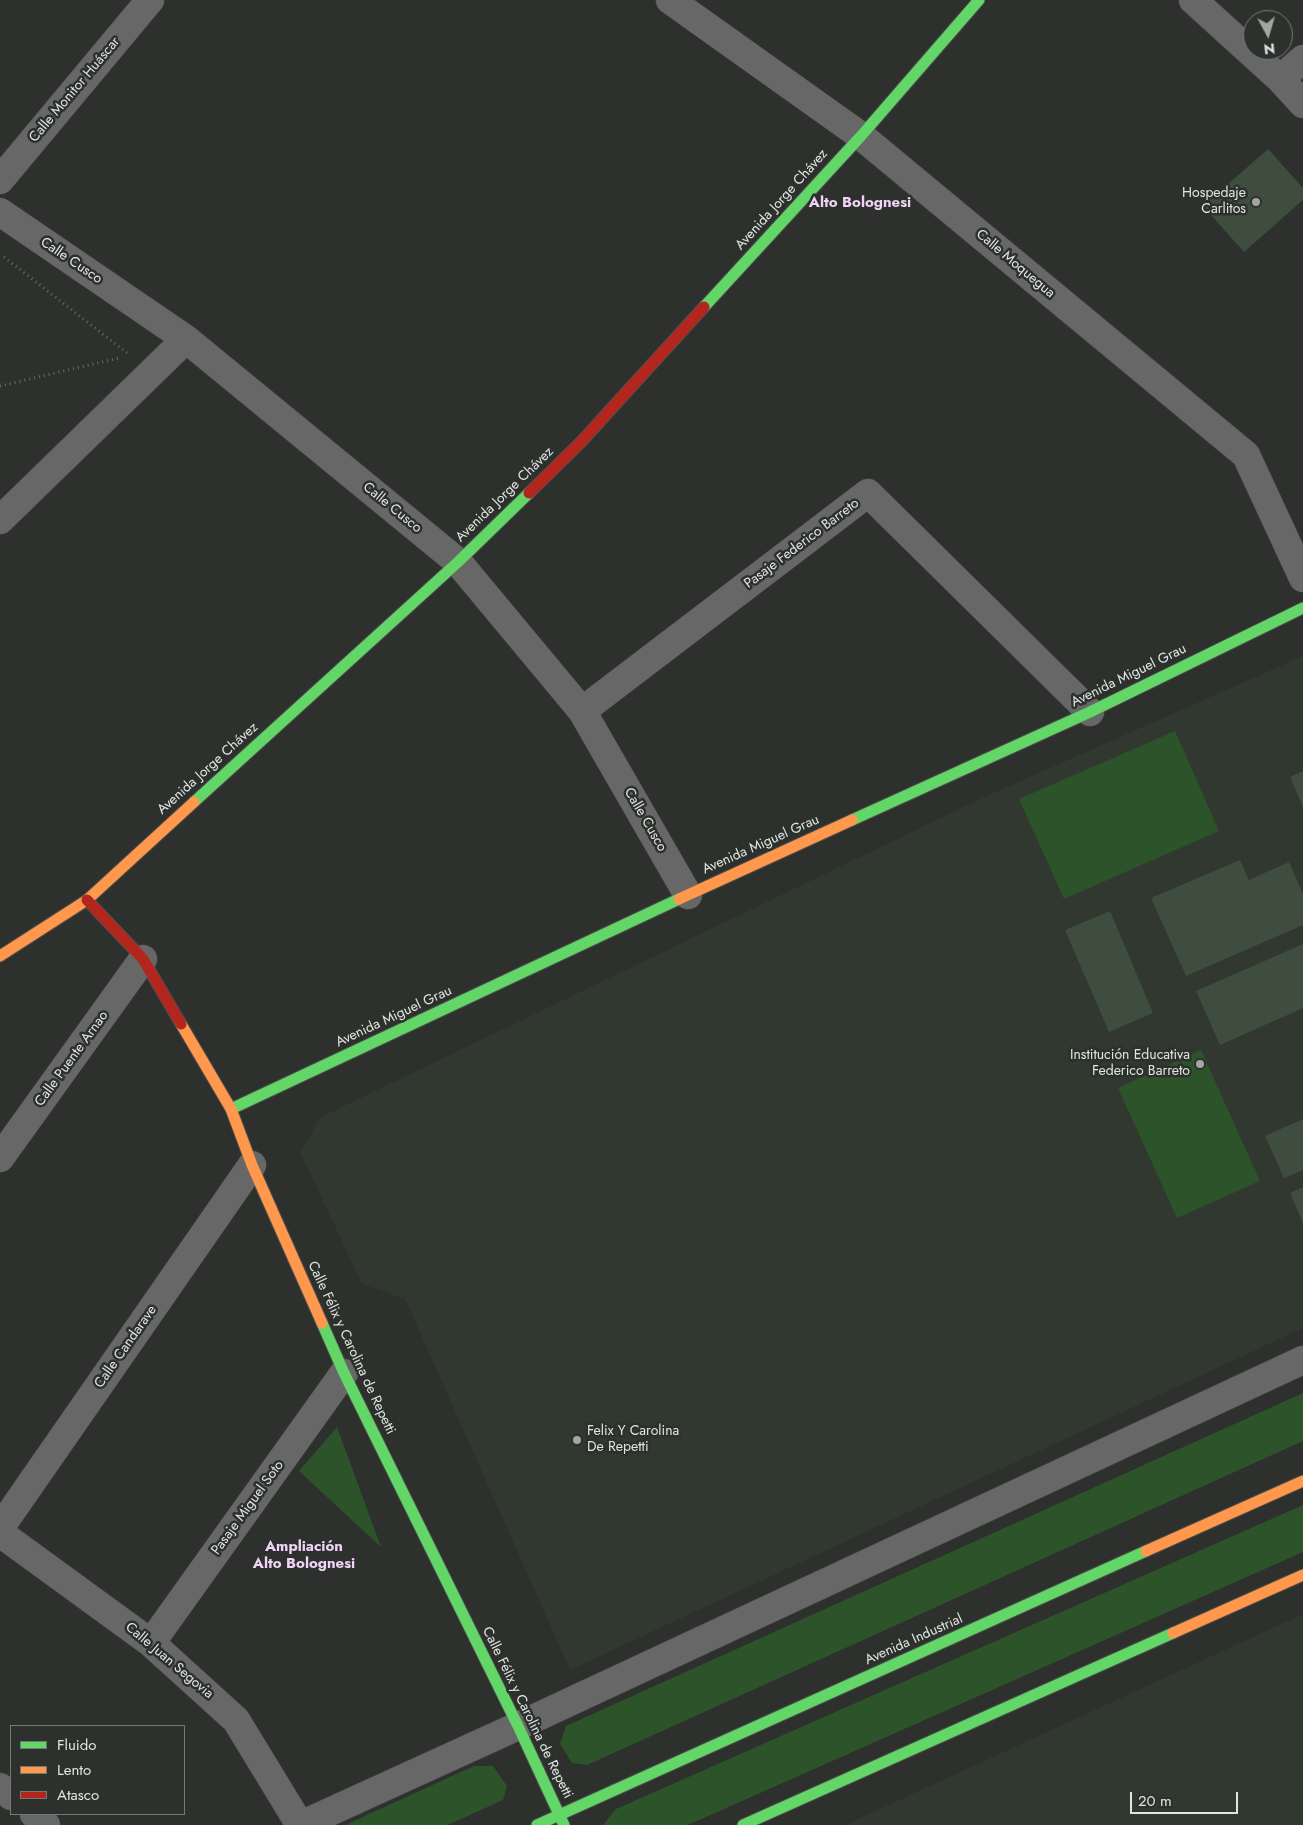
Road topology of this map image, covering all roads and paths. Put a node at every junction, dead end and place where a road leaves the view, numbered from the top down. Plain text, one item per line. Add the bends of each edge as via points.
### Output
1 (150, 0) edge
2 (670, 0) edge
3 (979, 0) edge
4 (1193, 0) edge
5 (1303, 59) edge
6 (1280, 79) junction
7 (1303, 104) edge
8 (861, 136) junction
9 (0, 180) edge
10 (0, 212) edge
11 (0, 254) edge
12 (186, 339) junction
13 (0, 386) edge
14 (0, 520) edge
15 (458, 562) junction
16 (1303, 578) edge
17 (1303, 608) edge
18 (582, 711) junction
19 (1090, 712) junction
20 (688, 895) junction
21 (87, 900) junction
22 (0, 956) edge
23 (144, 959) junction
24 (231, 1110) junction
25 (0, 1158) edge
26 (252, 1165) junction
27 (1303, 1360) edge
28 (344, 1373) junction
29 (1303, 1481) edge
30 (0, 1528) edge
31 (0, 1532) edge
32 (1303, 1575) edge
33 (151, 1643) junction
34 (518, 1726) junction
35 (36, 1815) edge
36 (562, 1820) edge
37 (46, 1825) edge
38 (300, 1825) edge
39 (538, 1825) edge
40 (743, 1825) edge

1 - 9 street, Calle Monitor Huáscar
2 - 8 street, Calle Moquegua
3 - 8 street, Avenida Jorge Chávez
4 - 6 street
5 - 6 street
6 - 7 street
8 - 15 street, Avenida Jorge Chávez via 581,442
8 - 16 street, Calle Moquegua via 1246,455
10 - 12 street, Calle Cusco
11 - 13 path via 129,355
12 - 14 street
12 - 15 street, Calle Cusco
15 - 18 street, Calle Cusco
15 - 21 street, Avenida Jorge Chávez
17 - 19 street, Avenida Miguel Grau
18 - 19 street, Pasaje Federico Barreto via 868,493
18 - 20 street, Calle Cusco
19 - 20 street, Avenida Miguel Grau
20 - 24 street, Avenida Miguel Grau
21 - 22 street, Avenida Jorge Chávez
21 - 23 street, Calle Félix y Carolina de Repetti
23 - 24 street, Calle Félix y Carolina de Repetti
23 - 25 street, Calle Puente Arnao
24 - 26 street, Calle Félix y Carolina de Repetti
26 - 28 street, Calle Félix y Carolina de Repetti
26 - 30 street, Calle Candarave
27 - 34 street
28 - 33 street, Pasaje Miguel Soto
28 - 34 street, Calle Félix y Carolina de Repetti
29 - 36 street, Avenida Industrial
31 - 33 street, Calle Juan Segovia
32 - 40 street
33 - 38 street, Calle Juan Segovia via 236,1720
34 - 36 street, Calle Félix y Carolina de Repetti
34 - 38 street
35 - 37 street
36 - 39 street, Avenida Industrial

